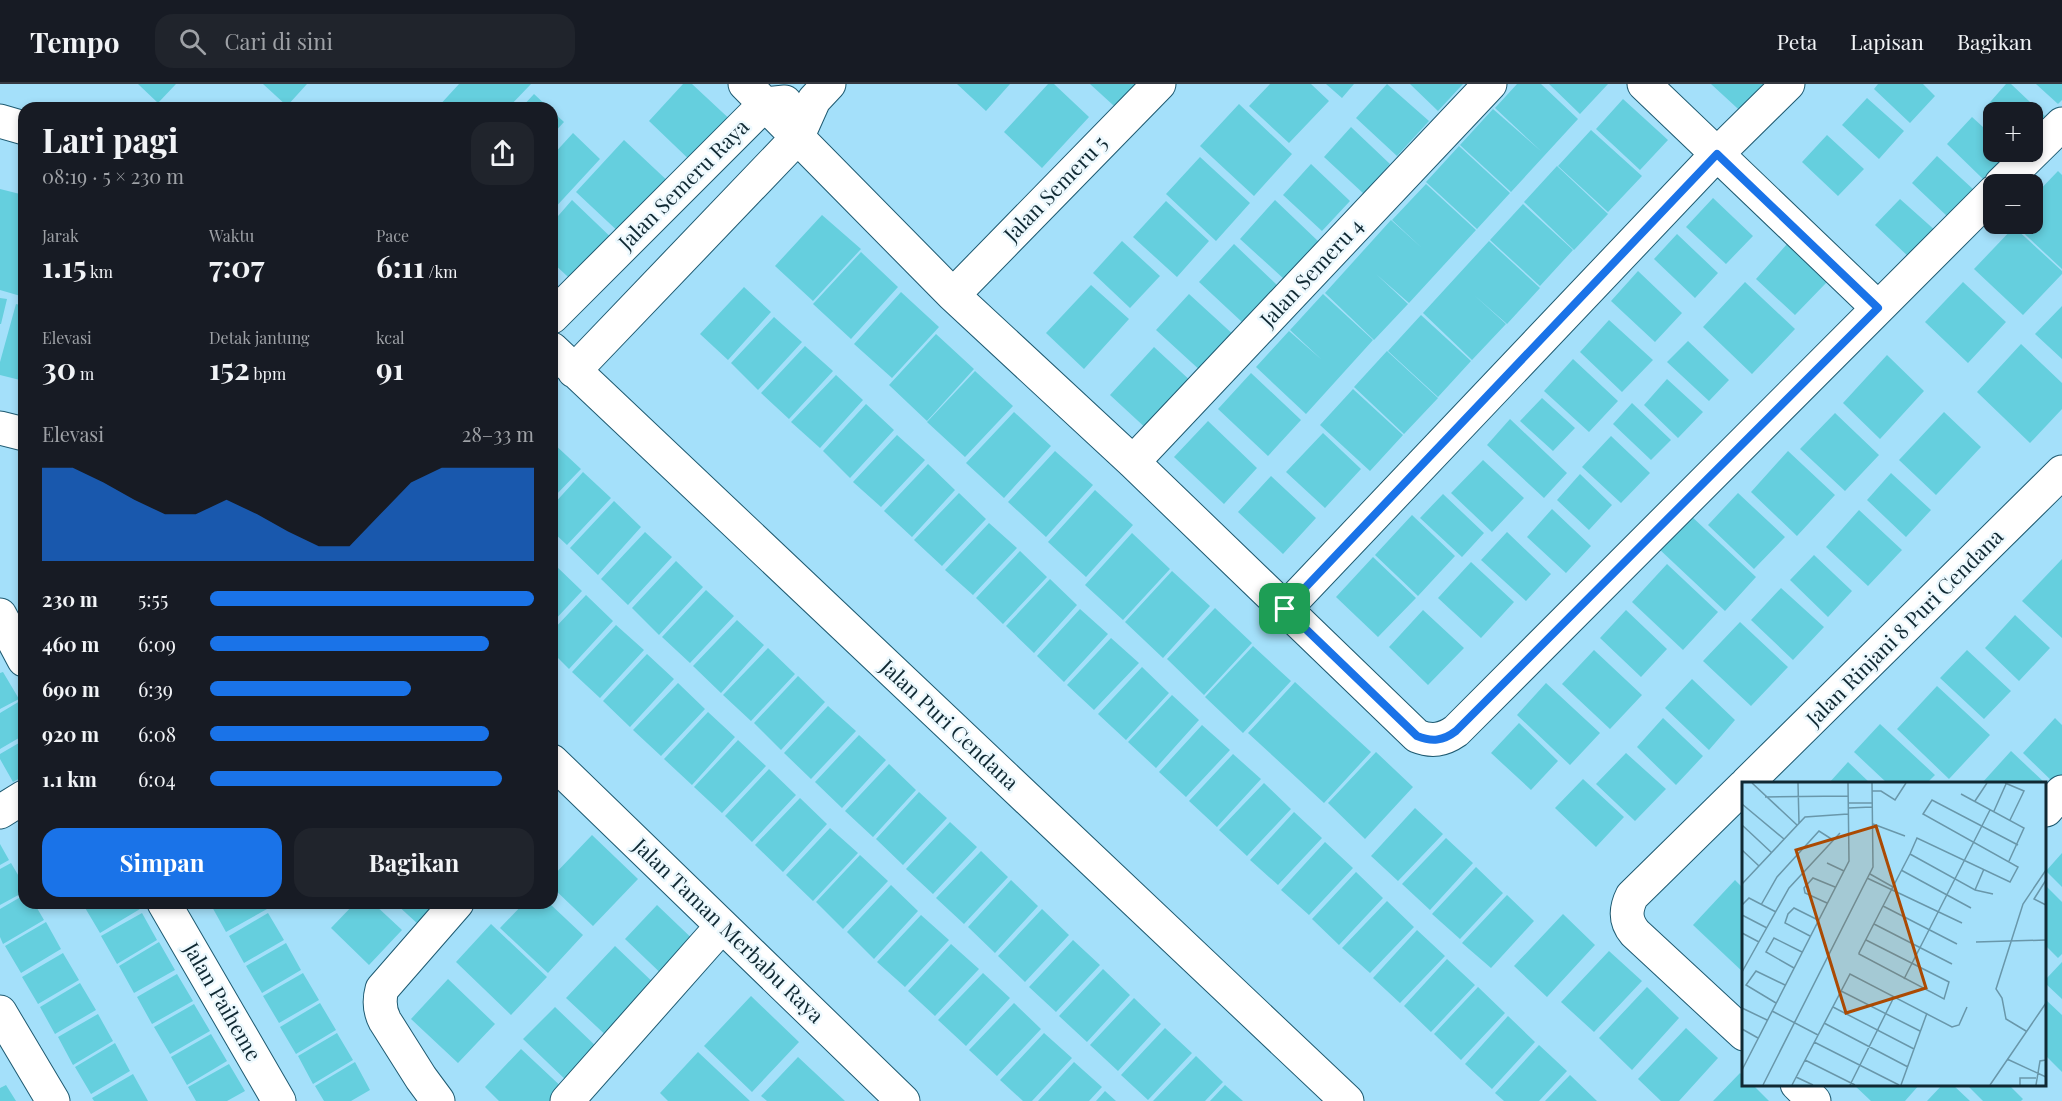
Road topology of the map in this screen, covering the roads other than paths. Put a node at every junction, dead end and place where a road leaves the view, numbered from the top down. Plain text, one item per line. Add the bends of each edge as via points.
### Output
1 (1159, 84) edge
2 (1490, 84) edge
3 (1644, 84) edge
4 (1788, 84) edge
5 (822, 92) edge
6 (755, 94) edge
7 (0, 121) edge
8 (2062, 123) edge
9 (18, 126) edge
10 (797, 138) junction
11 (1717, 154) junction
12 (2011, 174) edge
13 (1983, 203) edge
14 (953, 295) junction
15 (1878, 308) junction
16 (558, 310) edge
17 (563, 360) edge
18 (0, 428) edge
19 (18, 432) edge
20 (1133, 462) junction
21 (2059, 482) edge
22 (1285, 609) junction
23 (558, 777) edge
24 (1748, 782) edge
25 (1742, 788) edge
26 (2062, 792) edge
27 (18, 801) edge
28 (2047, 809) edge
29 (0, 812) edge
30 (167, 909) edge
31 (452, 909) edge
32 (722, 926) junction
33 (0, 1012) edge
34 (1742, 1033) edge
35 (1799, 1086) edge
36 (430, 1090) edge
37 (893, 1098) edge
38 (53, 1101) edge
39 (279, 1101) edge
40 (567, 1101) edge
41 (1347, 1101) edge
42 (1814, 1101) edge

1 - 14 street, Jalan Semeru 5
2 - 20 street, Jalan Semeru 4
3 - 11 street
4 - 11 street
5 - 6 street, Jalan Semeru Raya
5 - 10 street
6 - 10 street
6 - 16 street, Jalan Semeru Raya
7 - 9 street
8 - 12 street
10 - 14 street
10 - 17 street
11 - 15 street
11 - 22 street
13 - 15 street
14 - 20 street
15 - 22 street via 1448,737 1427,740 1417,736
17 - 41 street, Jalan Puri Cendana
18 - 19 street
20 - 22 street
21 - 24 street, Jalan Rinjani 8 Puri Cendana
23 - 32 street, Jalan Taman Merbabu Raya
25 - 34 street, Jalan Rinjani 8 Puri Cendana via 1632,896 1626,916 1635,933
26 - 28 street
27 - 29 street
30 - 39 street, Jalan Paiheme
31 - 36 street via 382,989 380,998 381,1015
32 - 37 street, Jalan Taman Merbabu Raya
32 - 40 street
33 - 38 street
35 - 42 street

